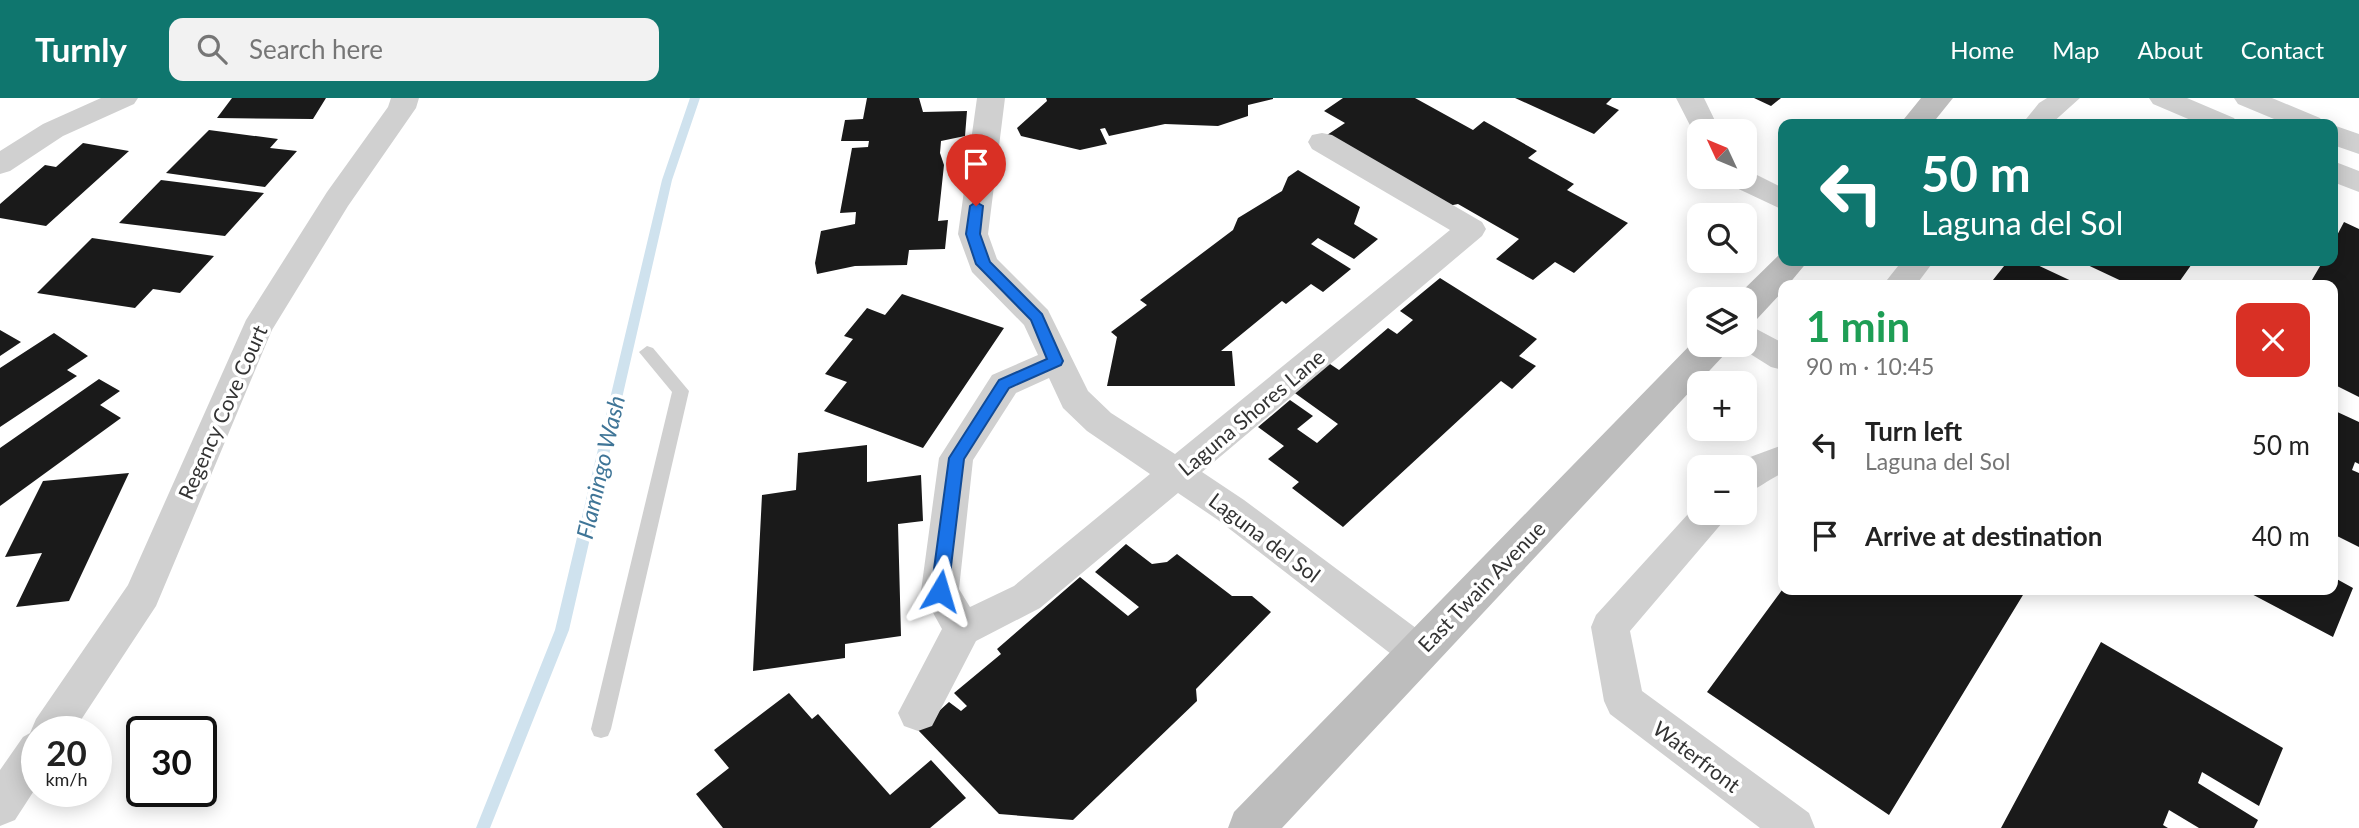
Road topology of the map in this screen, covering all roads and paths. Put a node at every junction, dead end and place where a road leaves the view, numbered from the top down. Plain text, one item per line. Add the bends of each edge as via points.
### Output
1 (124, 98) edge
2 (405, 98) edge
3 (991, 98) edge
4 (1690, 98) edge
5 (1938, 98) edge
6 (2066, 98) edge
7 (2163, 98) edge
8 (2248, 98) edge
9 (1700, 119) edge
10 (1919, 119) edge
11 (2040, 119) edge
12 (2212, 119) edge
13 (2298, 119) edge
14 (2338, 136) edge
15 (1322, 142) dead end
16 (2359, 145) edge
17 (0, 164) edge
18 (2338, 173) edge
19 (2359, 182) edge
20 (1757, 187) edge
21 (1778, 197) edge
22 (1786, 266) edge
23 (1915, 266) edge
24 (1903, 280) edge
25 (1757, 297) edge
26 (1757, 342) edge
27 (647, 352) dead end
28 (1778, 355) edge
29 (1701, 357) edge
30 (1055, 361) junction
31 (1778, 461) edge
32 (1757, 469) edge
33 (1177, 474) junction
34 (1699, 525) edge
35 (962, 629) junction
36 (1418, 652) junction
37 (918, 713) dead end
38 (61, 716) edge
39 (601, 729) dead end
40 (21, 765) edge
41 (4, 780) edge
42 (1251, 828) edge
43 (1794, 828) edge

1 - 17 street via 53,130
2 - 38 street, Regency Cove Court via 257,328 143,595
3 - 30 street, Laguna del Sol via 973,234 984,264 1037,318
4 - 9 street
5 - 10 street
6 - 11 street
7 - 12 street
8 - 13 street
14 - 16 street
15 - 33 street, Laguna Shores Lane via 1471,229
18 - 19 street
20 - 21 street
22 - 25 street
23 - 24 street
26 - 28 street
27 - 39 lane via 681,391
29 - 36 street, East Twain Avenue
30 - 33 street, Laguna del Sol via 1075,399 1099,422
30 - 35 street via 1004,384 957,458 940,591
31 - 32 street
33 - 35 street, Laguna Shores Lane via 1027,597
33 - 36 street, Laguna del Sol
34 - 43 street, Waterfront via 1610,627 1624,701
35 - 37 street
36 - 42 street, East Twain Avenue
40 - 41 street

